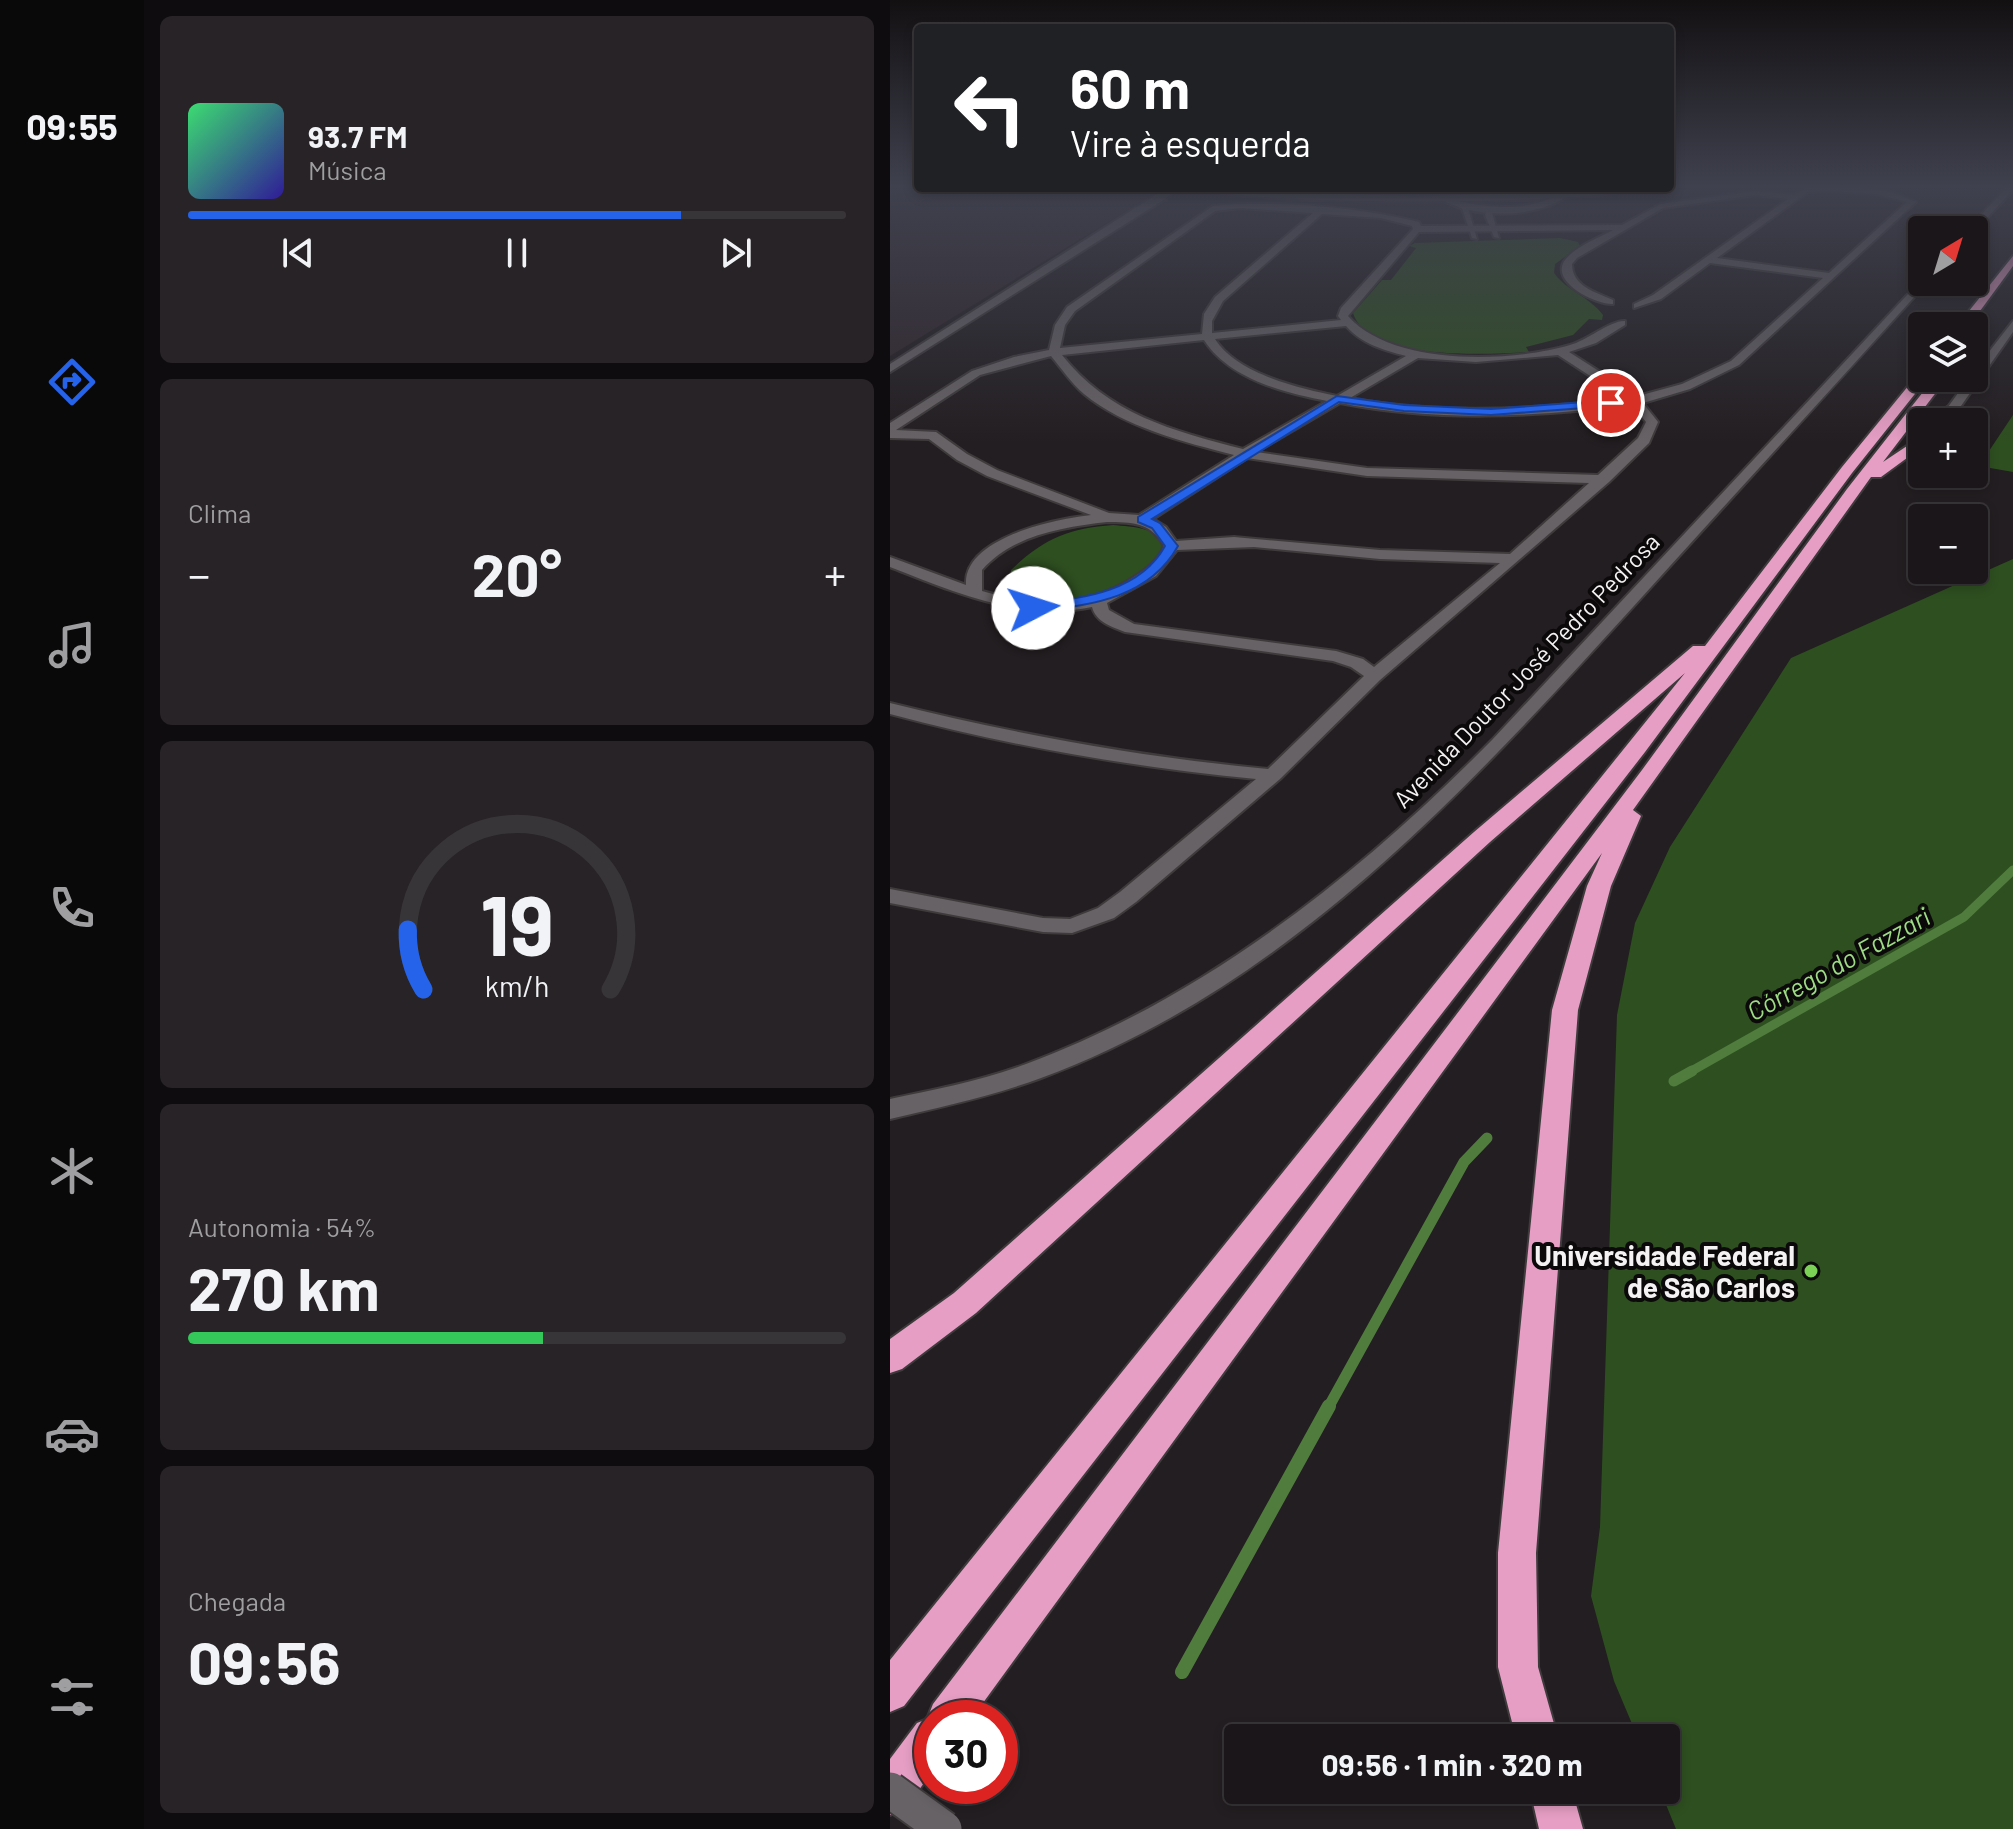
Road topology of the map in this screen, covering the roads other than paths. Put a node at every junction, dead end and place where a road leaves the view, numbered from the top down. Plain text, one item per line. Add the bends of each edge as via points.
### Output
1 (1043, 272) edge
2 (1121, 272) edge
3 (1250, 272) edge
4 (1378, 272) edge
5 (1567, 272) edge
6 (1692, 272) edge
7 (1803, 272) edge
8 (1835, 272) edge
9 (2003, 272) edge
10 (1831, 276) junction
11 (1910, 296) edge
12 (1624, 304) junction
13 (1973, 312) edge
14 (1347, 323) junction
15 (1621, 323) junction
16 (2013, 324) edge
17 (1209, 336) junction
18 (1560, 351) junction
19 (1054, 352) junction
20 (1417, 354) junction
21 (890, 369) edge
22 (1910, 392) edge
23 (1930, 392) edge
24 (1337, 399) junction
25 (1635, 400) junction
26 (1953, 408) edge
27 (890, 432) edge
28 (1908, 450) edge
29 (1246, 453) junction
30 (1604, 479) junction
31 (1852, 492) junction
32 (1107, 516) junction
33 (1143, 519) junction
34 (1171, 546) junction
35 (1514, 559) junction
36 (890, 562) edge
37 (975, 594) junction
38 (1099, 600) junction
39 (1738, 617) junction
40 (1374, 676) junction
41 (890, 708) edge
42 (1649, 774) junction
43 (1273, 775) junction
44 (890, 896) edge
45 (890, 1109) edge
46 (890, 1358) edge
47 (890, 1692) edge
48 (960, 1700) edge
49 (1533, 1724) edge
50 (914, 1761) edge
51 (890, 1792) edge
52 (1555, 1804) edge
53 (944, 1829) edge
54 (1561, 1829) edge

1 - 21 street
2 - 19 street via 1071,309 1060,325
3 - 17 street via 1207,312
4 - 14 street via 1348,304 1343,316
5 - 12 street via 1578,287
6 - 12 street via 1657,297
7 - 10 street
8 - 10 street
9 - 13 highway
10 - 25 street via 1735,363 1691,384
11 - 45 street, Avenida Doutor José Pedro Pedrosa via 1525,714 1420,821 1329,896 1231,972 1148,1020 1038,1069 969,1092
12 - 15 street
12 - 15 street via 1638,314
14 - 17 street
14 - 20 street via 1376,343
15 - 18 street
16 - 26 street
17 - 19 street
17 - 24 street via 1214,348 1250,372
18 - 20 street via 1501,359
18 - 25 street
19 - 27 street via 976,373
19 - 29 street via 1082,386 1113,407 1159,428
20 - 24 street
22 - 39 highway
23 - 31 highway
24 - 25 street via 1491,412
24 - 29 street
25 - 30 street via 1650,416 1652,427
27 - 32 street via 932,435 992,473
28 - 31 highway
29 - 30 street via 1362,471
29 - 33 street
30 - 35 street
31 - 42 highway
32 - 33 street
32 - 37 street via 1048,528 1000,547 976,566
33 - 34 street via 1156,525
34 - 35 street via 1237,540 1337,551
34 - 38 street via 1151,572
35 - 40 street
36 - 37 street
37 - 38 street via 1033,608
38 - 40 street via 1101,612 1131,629 1336,656
39 - 46 highway via 1482,837 965,1303
39 - 47 highway
40 - 43 street
41 - 43 street via 1070,750 1158,765
42 - 48 highway
42 - 49 highway via 1599,886 1565,1010 1517,1553 1518,1667
43 - 44 street via 1128,897 1106,913 1072,926
50 - 51 highway
51 - 53 street, bridge
52 - 54 highway

